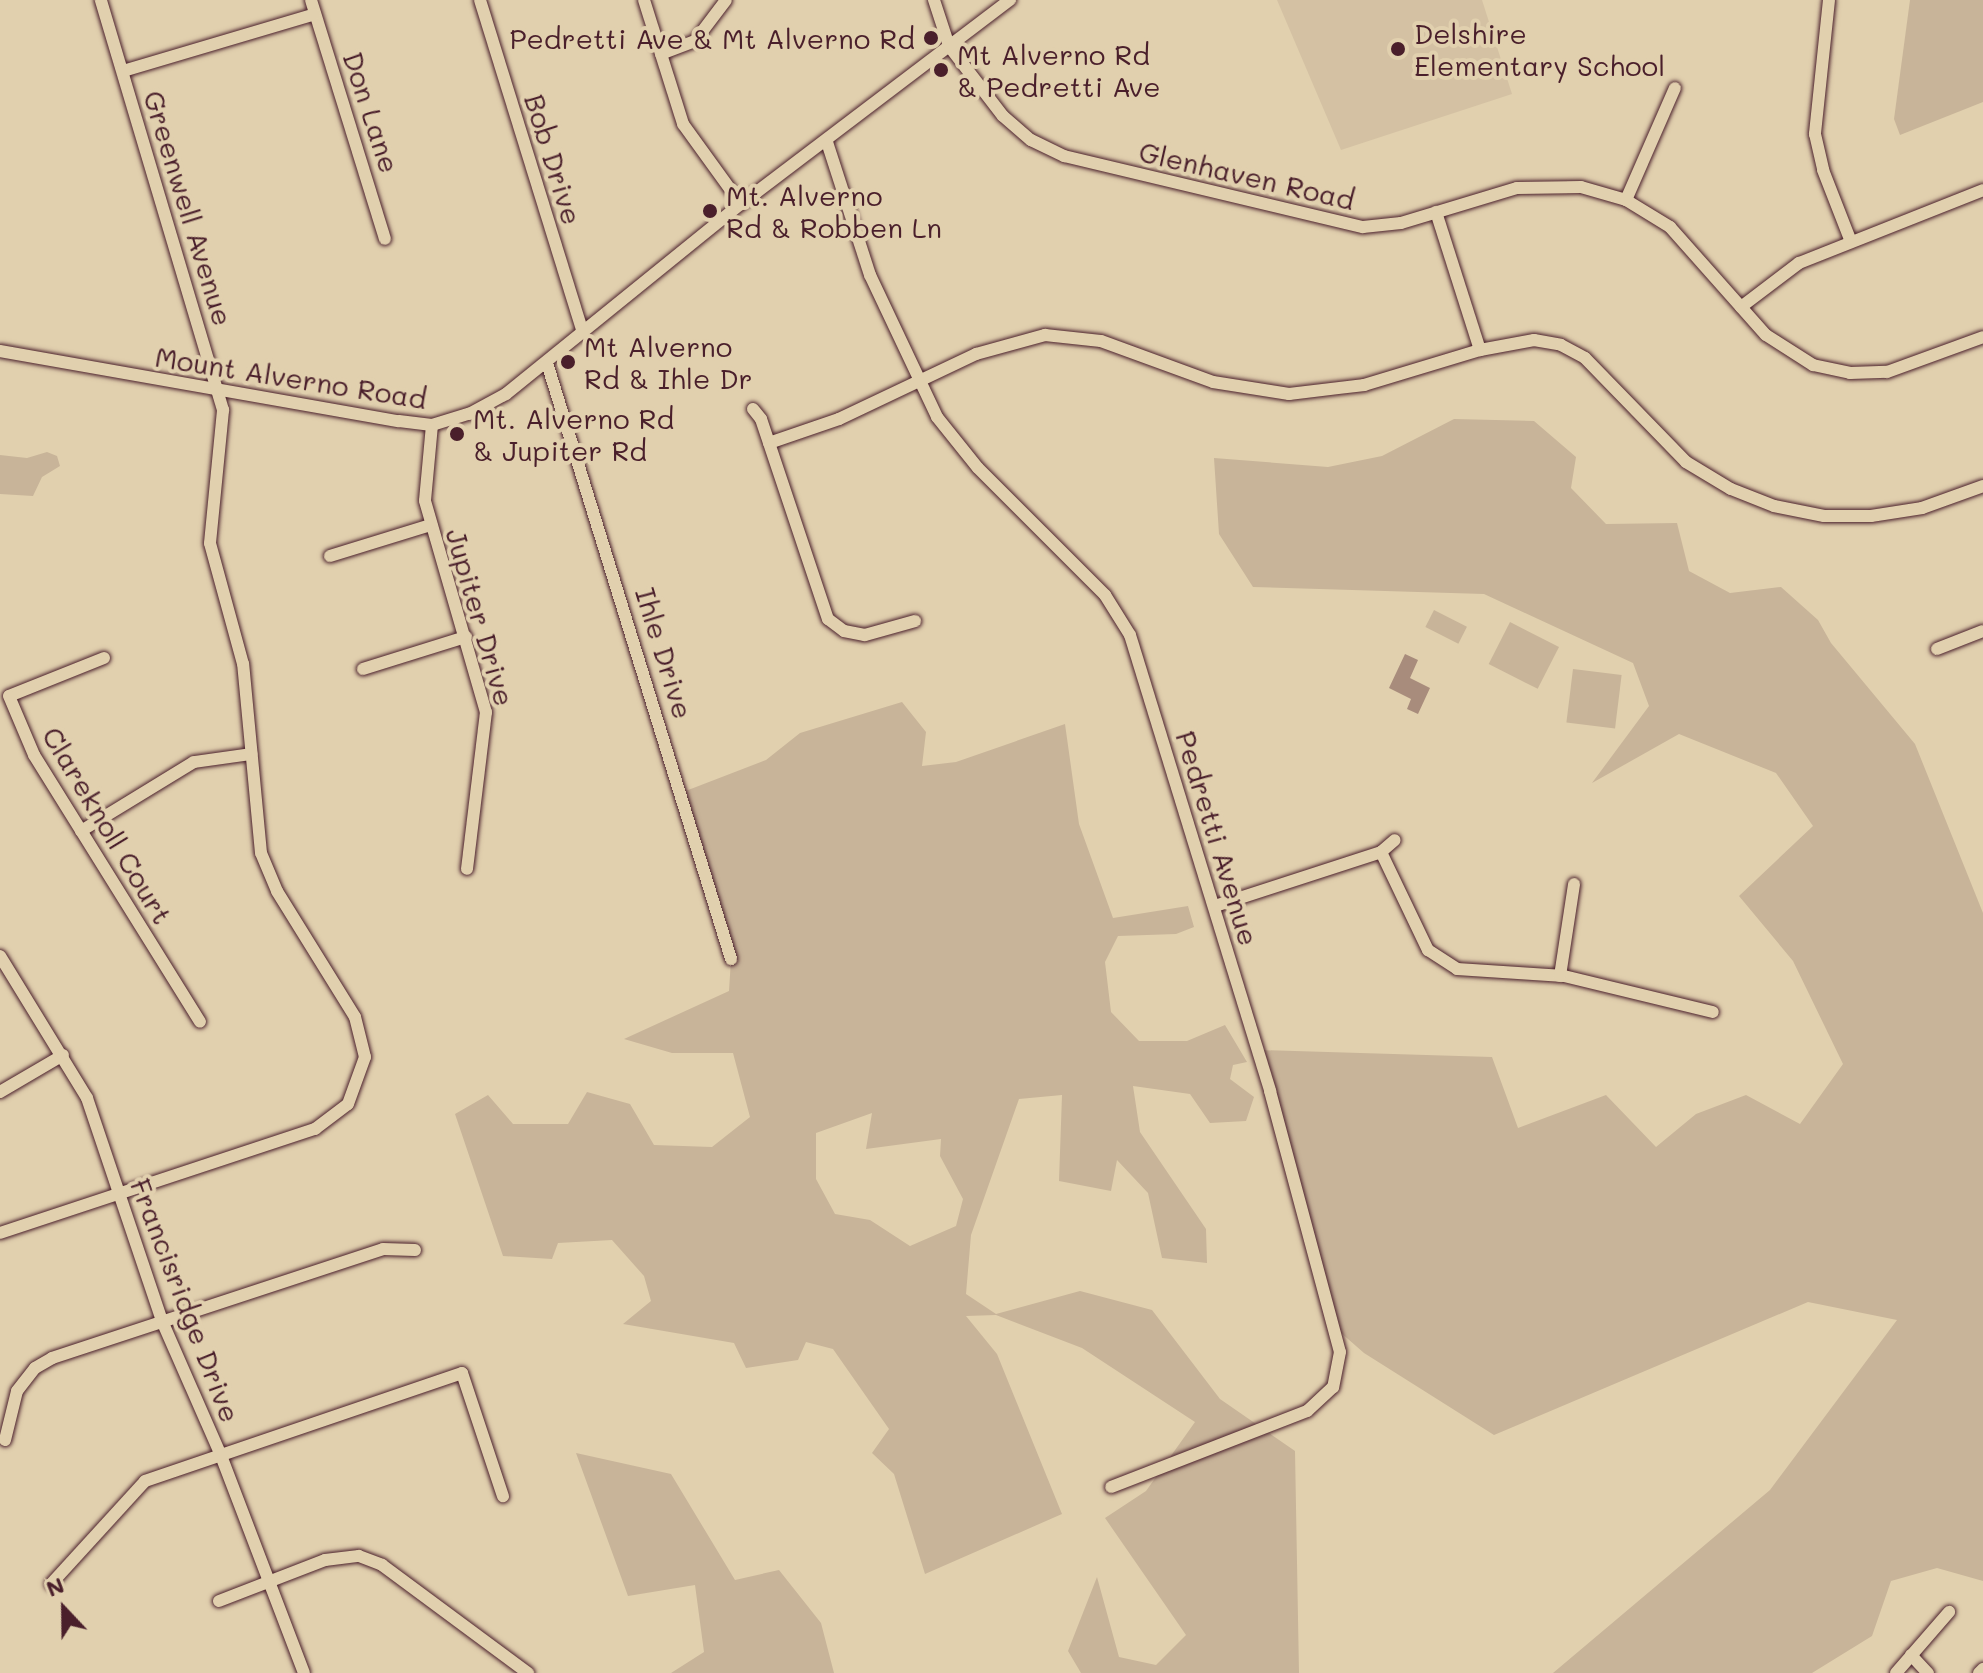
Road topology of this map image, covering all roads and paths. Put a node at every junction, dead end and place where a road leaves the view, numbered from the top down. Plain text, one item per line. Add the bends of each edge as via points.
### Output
1 (101, 0) edge
2 (311, 0) edge
3 (480, 0) edge
4 (644, 0) edge
5 (726, 0) edge
6 (934, 0) edge
7 (1010, 0) edge
8 (1829, 0) edge
9 (315, 14) junction
10 (949, 46) junction
11 (661, 54) junction
12 (123, 71) junction
13 (1675, 88) dead end
14 (827, 142) junction
15 (1983, 190) edge
16 (1626, 200) junction
17 (741, 204) junction
18 (1436, 212) junction
19 (385, 239) dead end
20 (1851, 242) junction
21 (1741, 307) junction
22 (583, 332) junction
23 (1983, 337) edge
24 (1480, 350) junction
25 (0, 351) edge
26 (547, 363) junction
27 (920, 380) junction
28 (219, 392) junction
29 (753, 409) dead end
30 (432, 425) junction
31 (769, 443) junction
32 (1983, 486) edge
33 (431, 525) junction
34 (330, 556) dead end
35 (915, 621) dead end
36 (1983, 631) edge
37 (466, 637) junction
38 (1937, 649) dead end
39 (104, 658) dead end
40 (363, 669) dead end
41 (251, 754) junction
42 (81, 831) junction
43 (1395, 840) dead end
44 (1381, 852) junction
45 (467, 869) dead end
46 (1574, 884) dead end
47 (1215, 906) junction
48 (0, 956) edge
49 (731, 959) dead end
50 (1560, 976) junction
51 (1713, 1012) dead end
52 (200, 1022) dead end
53 (63, 1055) junction
54 (0, 1092) edge
55 (119, 1194) junction
56 (0, 1233) edge
57 (415, 1250) dead end
58 (162, 1321) junction
59 (5, 1440) dead end
60 (220, 1453) junction
61 (1111, 1487) dead end
62 (503, 1496) dead end
63 (269, 1581) junction
64 (51, 1584) dead end
65 (219, 1601) dead end
66 (1949, 1612) dead end
67 (1911, 1655) junction
68 (304, 1673) edge
69 (528, 1673) edge
70 (1896, 1673) edge
71 (1928, 1673) edge

1 - 12 street, Greenwell Avenue
2 - 9 street, Don Lane
3 - 22 street, Bob Drive
4 - 11 street
5 - 11 street via 695,41
6 - 10 street
7 - 10 street, Mount Alverno Road
8 - 20 street via 1815,134
9 - 12 street
9 - 19 street, Don Lane
10 - 14 street, Mount Alverno Road
10 - 18 street, Glenhaven Road via 1012,125 1064,156 1344,225 1382,226
11 - 17 street via 683,124
12 - 28 street, Greenwell Avenue
13 - 16 street
14 - 17 street, Mount Alverno Road
14 - 27 street, Pedretti Avenue via 870,275
15 - 20 street
16 - 18 street, Glenhaven Road via 1581,187 1535,185
16 - 21 street, Glenhaven Road via 1670,227
17 - 22 street, Mount Alverno Road
18 - 24 street
20 - 21 street via 1783,272
21 - 23 street, Glenhaven Road via 1766,335 1797,357 1850,373 1905,367
22 - 26 street, Mount Alverno Road
24 - 27 street via 1364,385 1289,394 1213,382 1101,341 1045,335 976,354
24 - 32 street via 1534,340 1574,351 1686,462 1731,489 1774,506 1824,516 1871,516 1922,508
25 - 28 street, Mount Alverno Road
26 - 30 street, Mount Alverno Road via 486,407
26 - 49 street, Ihle Drive
27 - 31 street via 839,419
27 - 47 street, Pedretti Avenue via 959,447 1105,595 1124,622
28 - 30 street, Mount Alverno Road
28 - 41 street, Greenwell Avenue via 224,424 210,543 243,664
29 - 31 street
30 - 33 street, Jupiter Drive via 423,487
31 - 35 street via 828,619 844,631 865,635
33 - 34 street
33 - 37 street, Jupiter Drive
36 - 38 street
37 - 40 street
37 - 45 street, Jupiter Drive via 487,725
39 - 42 street, Clareknoll Court via 9,696 34,755
41 - 42 street via 194,762
41 - 55 street, Greenwell Avenue via 258,836 267,872 355,1017 364,1043 361,1080 339,1115 315,1129
42 - 52 street, Clareknoll Court
43 - 44 street
44 - 47 street
44 - 50 street via 1428,950 1457,969
46 - 50 street
47 - 61 street, Pedretti Avenue via 1274,1106 1340,1352 1340,1370 1333,1387 1307,1411
48 - 53 street, Francisridge Drive
50 - 51 street
53 - 54 street
53 - 55 street, Francisridge Drive via 87,1098
55 - 56 street, Greenwell Avenue
55 - 58 street, Francisridge Drive
57 - 58 street via 383,1249
58 - 59 street via 35,1368 17,1391
58 - 60 street, Francisridge Drive
60 - 62 street via 462,1373
60 - 63 street, Francisridge Drive
60 - 64 street via 163,1472 133,1490
63 - 65 street
63 - 68 street, Francisridge Drive
63 - 69 street via 335,1557 371,1559
66 - 67 street
67 - 70 street
67 - 71 street

